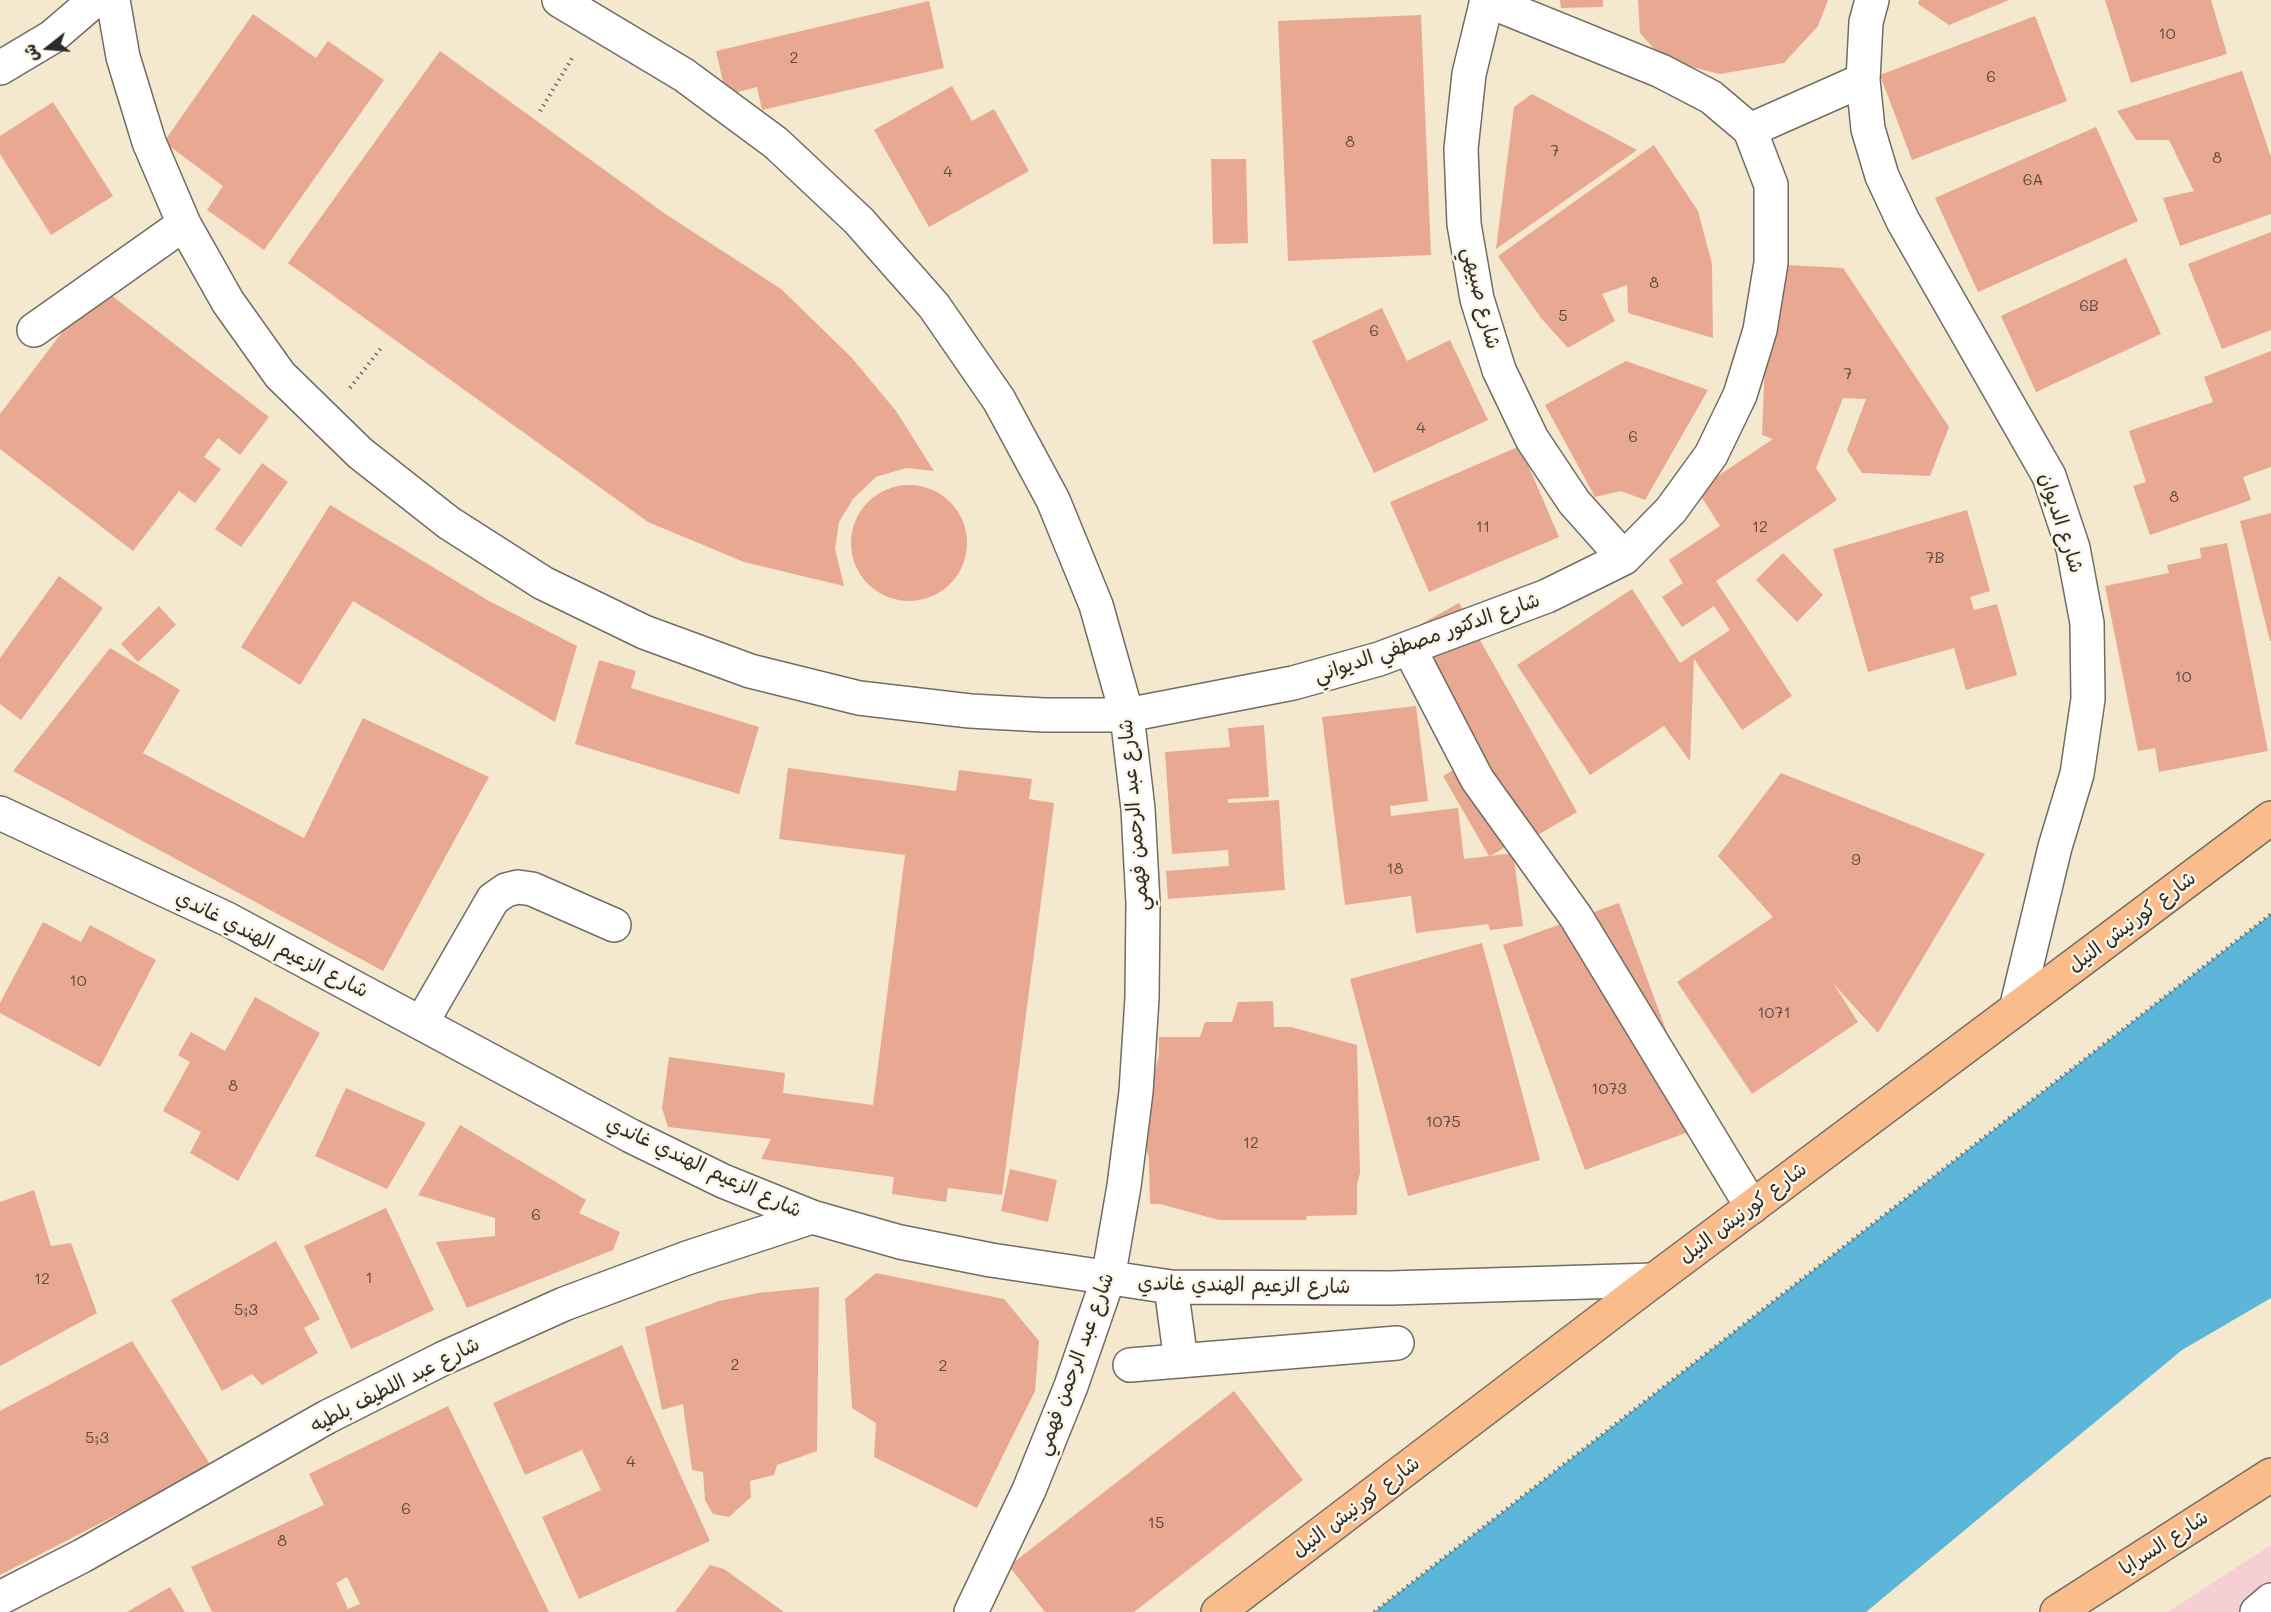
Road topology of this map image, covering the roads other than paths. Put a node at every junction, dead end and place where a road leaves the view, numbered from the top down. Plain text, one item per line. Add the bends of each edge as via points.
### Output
1 (95, 0) edge
2 (113, 0) edge
3 (560, 0) edge
4 (1486, 0) edge
5 (1872, 0) edge
6 (0, 68) edge
7 (1863, 80) junction
8 (1750, 130) junction
9 (184, 225) junction
10 (34, 330) dead end
11 (1624, 558) junction
12 (1409, 648) junction
13 (1127, 715) junction
14 (0, 813) edge
15 (2271, 818) edge
16 (614, 925) dead end
17 (2016, 1009) junction
18 (422, 1022) junction
19 (1752, 1207) junction
20 (812, 1217) junction
21 (1108, 1279) junction
22 (1654, 1280) junction
23 (1171, 1287) junction
24 (1397, 1343) dead end
25 (1181, 1361) junction
26 (1130, 1365) dead end
27 (2271, 1475) edge
28 (0, 1599) edge
29 (2271, 1600) edge
30 (971, 1612) edge
31 (1218, 1612) edge
32 (2057, 1612) edge
33 (2257, 1612) edge

1 - 6 street via 52,37
2 - 9 street, شارع الدكتور مصطفي الديواني via 123,57 149,142
3 - 13 street, شارع عبد الرحمن فهمي via 684,75 776,143 859,220 934,306 999,400 1053,500 1096,605
4 - 8 street, شارع الدكتور مصطفي الديواني via 1661,71 1711,97
4 - 11 street, شارع صبيهي via 1469,74 1461,149 1464,224 1477,299 1499,370 1532,439 1574,502
5 - 7 street, شارع الديوان via 1866,22
7 - 8 street
7 - 17 street, شارع الديوان via 1868,129 1882,176 1903,221 2049,476 2073,548 2087,623 2088,699 2077,774
8 - 11 street, شارع الدكتور مصطفي الديواني via 1771,185 1771,263 1760,330 1740,395 1711,455 1671,510
9 - 10 street
9 - 13 street, شارع الدكتور مصطفي الديواني via 228,302 280,375 360,453 448,523 543,583 644,633 750,671 858,698 970,711
11 - 12 street, شارع الدكتور مصطفي الديواني via 1547,596
12 - 13 street, شارع الدكتور مصطفي الديواني via 1293,683
12 - 19 street via 1477,779 1576,917
13 - 21 street, شارع عبد الرحمن فهمي via 1143,903 1142,998 1136,1092
14 - 18 street, شارع الزعيم الهندي غاندي via 227,919
15 - 17 main road, شارع كورنيش النيل
16 - 18 street via 532,889 506,890 493,899
17 - 19 main road, شارع كورنيش النيل
18 - 20 street, شارع الزعيم الهندي غاندي via 632,1136
19 - 22 main road, شارع كورنيش النيل
20 - 21 street, شارع الزعيم الهندي غاندي via 900,1242
20 - 28 street, شارع عبد اللطيف بلطيه via 564,1304 444,1358 327,1417
21 - 23 street, شارع الزعيم الهندي غاندي
21 - 30 street, شارع عبد الرحمن فهمي via 1033,1480
22 - 23 street, شارع الزعيم الهندي غاندي via 1390,1288
22 - 31 main road, شارع كورنيش النيل
23 - 25 street
24 - 25 street
25 - 26 street
27 - 32 main road, شارع السرايا
29 - 33 street

